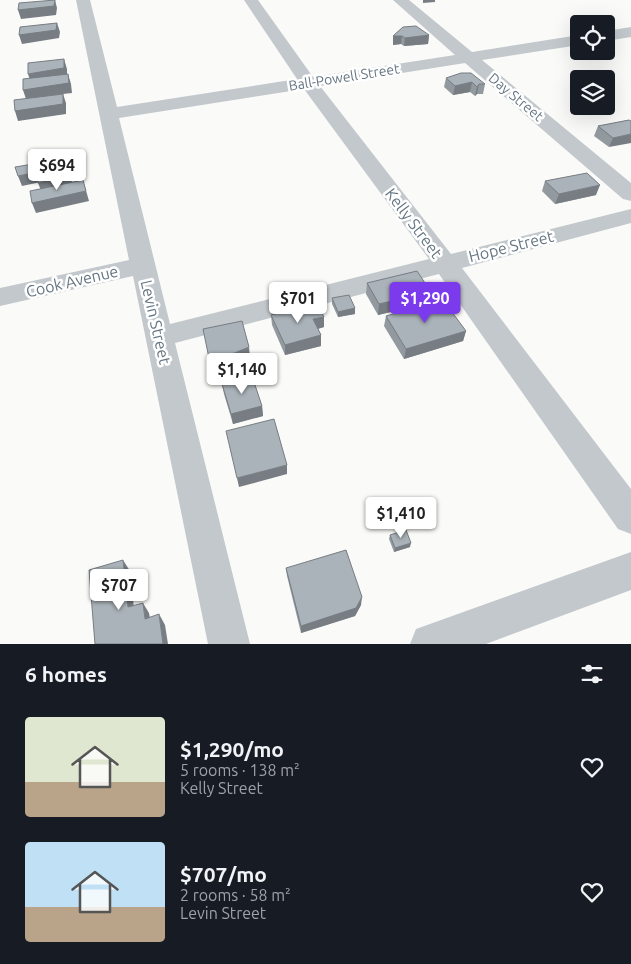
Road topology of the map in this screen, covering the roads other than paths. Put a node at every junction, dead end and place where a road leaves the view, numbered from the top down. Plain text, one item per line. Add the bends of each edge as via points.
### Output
1 (83, 0) edge
2 (251, 0) edge
3 (400, 0) edge
4 (631, 32) edge
5 (615, 35) edge
6 (615, 39) edge
7 (570, 41) edge
8 (631, 47) edge
9 (468, 57) junction
10 (308, 82) junction
11 (109, 114) junction
12 (631, 194) edge
13 (631, 216) edge
14 (444, 262) junction
15 (143, 265) junction
16 (0, 297) edge
17 (159, 337) junction
18 (631, 517) edge
19 (631, 571) edge
20 (229, 644) edge
21 (431, 644) edge

1 - 11 street, Levin Street
2 - 10 street, Kelly Street
3 - 9 street, Day Street
4 - 5 street
6 - 8 street
7 - 9 street, Ball-Powell Street
9 - 10 street, Ball-Powell Street
9 - 12 street, Day Street
10 - 11 street, Ball-Powell Street
10 - 14 street, Kelly Street
11 - 15 street, Levin Street
13 - 14 street, Hope Street
14 - 17 street, Hope Street
14 - 18 street, Kelly Street
15 - 16 street, Cook Avenue
15 - 17 street, Levin Street
17 - 20 street, Levin Street
19 - 21 street

